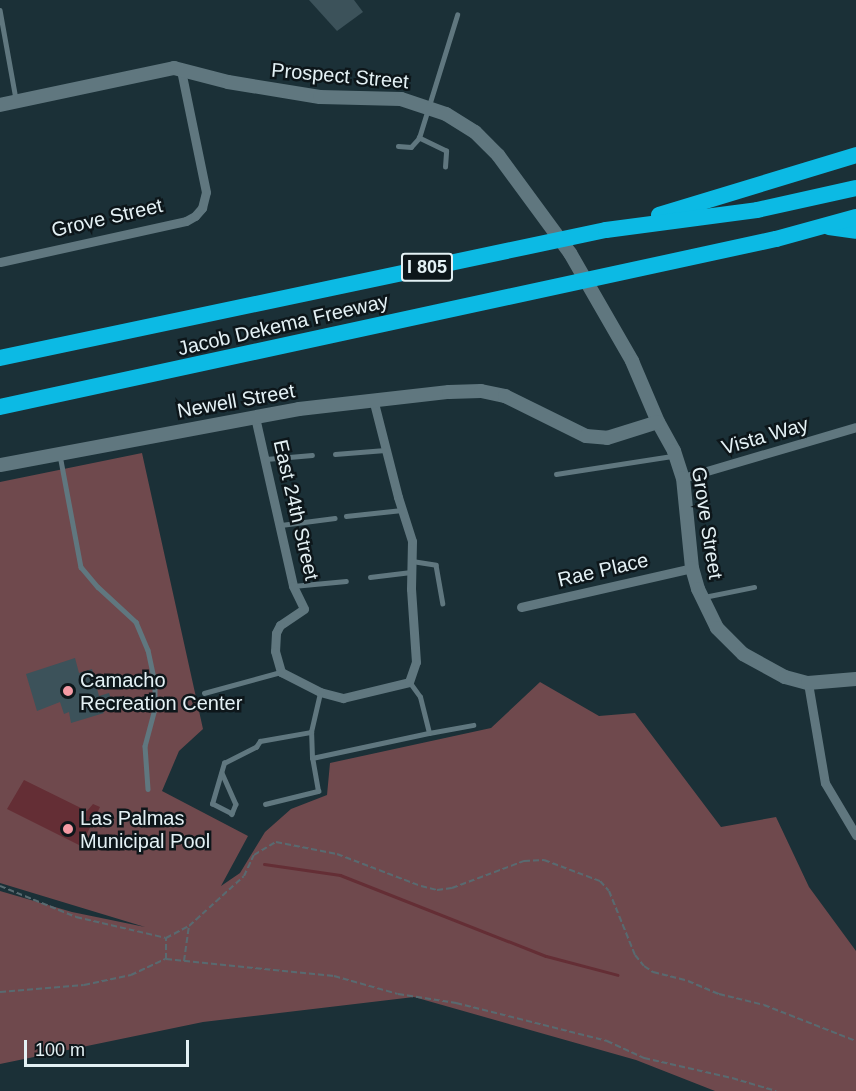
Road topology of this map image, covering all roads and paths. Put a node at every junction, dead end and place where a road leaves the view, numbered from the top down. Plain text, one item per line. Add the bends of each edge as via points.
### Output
1 (0, 10) edge
2 (457, 15) dead end
3 (181, 70) junction
4 (17, 101) junction
5 (0, 105) edge
6 (429, 106) junction
7 (419, 138) junction
8 (399, 146) dead end
9 (856, 155) edge
10 (445, 167) dead end
11 (856, 188) edge
12 (856, 217) edge
13 (822, 226) junction
14 (606, 230) junction
15 (856, 231) edge
16 (0, 262) edge
17 (0, 358) edge
18 (373, 399) junction
19 (0, 407) edge
20 (255, 417) junction
21 (657, 422) junction
22 (856, 427) edge
23 (385, 450) junction
24 (60, 452) junction
25 (335, 454) dead end
26 (312, 455) dead end
27 (676, 456) junction
28 (266, 459) junction
29 (0, 465) edge
30 (556, 474) dead end
31 (683, 478) junction
32 (402, 510) junction
33 (346, 516) dead end
34 (335, 518) dead end
35 (281, 525) junction
36 (412, 561) junction
37 (692, 568) junction
38 (411, 572) junction
39 (370, 577) dead end
40 (346, 581) dead end
41 (293, 586) junction
42 (754, 587) dead end
43 (702, 597) junction
44 (443, 603) dead end
45 (521, 607) dead end
46 (281, 672) junction
47 (856, 679) edge
48 (409, 682) junction
49 (808, 683) junction
50 (320, 692) junction
51 (204, 693) dead end
52 (473, 725) dead end
53 (311, 732) junction
54 (429, 733) junction
55 (312, 758) junction
56 (222, 773) junction
57 (148, 789) dead end
58 (265, 804) dead end
59 (856, 835) edge
60 (0, 886) edge
61 (189, 926) junction
62 (166, 938) junction
63 (166, 960) junction
64 (184, 961) junction
65 (0, 992) edge
66 (856, 1041) edge
67 (776, 1091) edge

1 - 4 lane
2 - 6 lane
3 - 4 street, Prospect Street via 174,68
3 - 6 street, Prospect Street via 276,91 328,98 401,99
3 - 16 street, Grove Street via 206,192 202,208 186,220
4 - 5 street, Prospect Street
6 - 7 lane
6 - 21 street, Prospect Street via 475,132 498,155 570,253 632,361
7 - 8 lane via 411,147
7 - 10 lane via 446,151
9 - 14 highway
11 - 14 highway, Jacob Dekema Freeway / I 805 via 758,210
12 - 13 highway, Jacob Dekema Freeway / I 805
13 - 15 highway
13 - 19 highway, Jacob Dekema Freeway / I 805
14 - 17 highway, Jacob Dekema Freeway / I 805
18 - 20 street, Newell Street
18 - 21 street, Newell Street via 449,392 505,396 586,436 608,438
18 - 23 street
20 - 24 street, Newell Street
20 - 28 street, East 24th Street
21 - 27 street, Grove Street
22 - 31 street, Vista Way
23 - 25 lane
23 - 32 street
24 - 29 street, Newell Street
24 - 57 lane via 81,567 136,622 148,650 155,692 155,709 145,746
26 - 28 lane
27 - 30 lane
27 - 31 street, Grove Street
28 - 35 street, East 24th Street
31 - 37 street, Grove Street
32 - 33 lane
32 - 36 street via 412,541
34 - 35 lane
35 - 41 street, East 24th Street
36 - 38 street
36 - 44 lane via 436,565
37 - 43 street, Grove Street
37 - 45 street, Rae Place
38 - 39 lane
38 - 48 street via 416,662
40 - 41 lane
41 - 46 street, East 24th Street via 304,609 280,625 276,633 275,651
42 - 43 lane
43 - 49 street, Grove Street via 717,628 743,654 785,677
46 - 50 street
46 - 51 lane
47 - 49 street, Grove Street
48 - 50 street via 343,698
48 - 54 lane via 420,697
49 - 59 street via 825,783
50 - 53 lane
52 - 54 lane
53 - 55 lane
53 - 56 lane via 260,741 256,747 224,763
54 - 55 lane
55 - 58 lane via 318,791
56 - 56 lane via 212,804 232,814 236,804
60 - 62 path via 76,917
61 - 62 path
61 - 64 path
61 - 66 path via 244,876 254,855 276,842 337,854 437,890 524,861 544,860 587,875 605,886 635,955 653,972 764,1005
62 - 63 path
63 - 64 path
63 - 65 path via 130,975 84,985
64 - 67 path via 334,976 607,1041 644,1058

